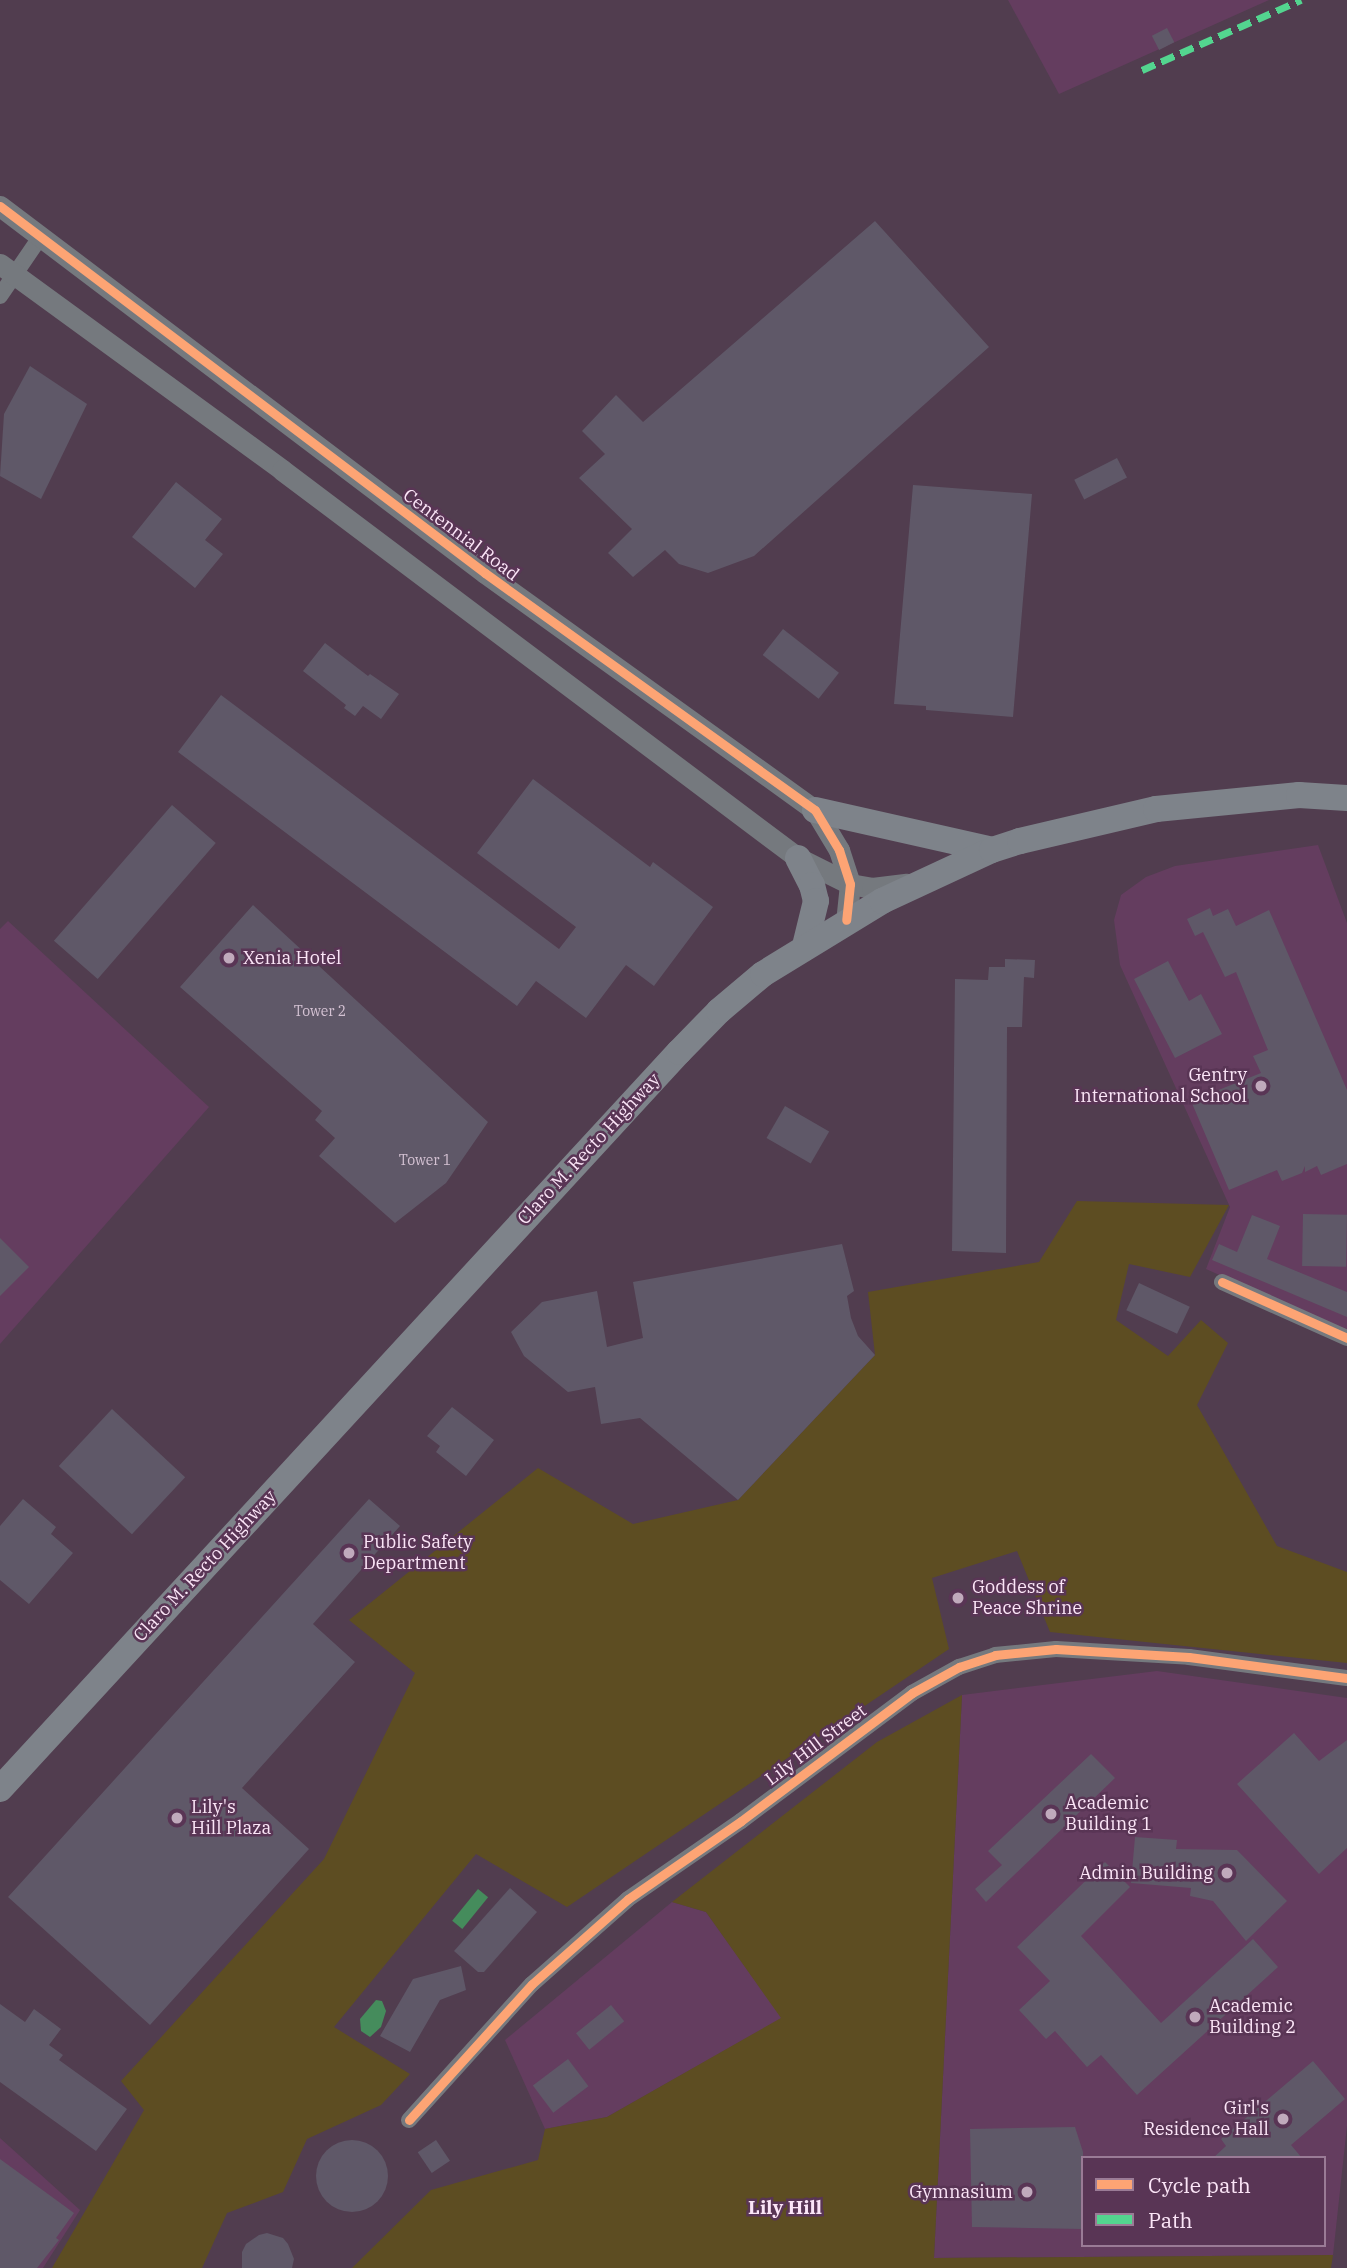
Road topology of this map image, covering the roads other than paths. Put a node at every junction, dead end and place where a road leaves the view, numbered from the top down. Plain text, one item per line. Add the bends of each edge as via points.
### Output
1 (0, 206) edge
2 (41, 236) junction
3 (7, 269) edge
4 (0, 296) edge
5 (1347, 799) edge
6 (815, 810) junction
7 (992, 850) junction
8 (798, 858) junction
9 (850, 884) junction
10 (917, 884) junction
11 (846, 920) junction
12 (805, 946) junction
13 (1222, 1282) dead end
14 (1347, 1338) edge
15 (1347, 1678) edge
16 (0, 1789) edge
17 (409, 2120) dead end

1 - 2 street, Centennial Road
2 - 3 street
2 - 6 street, Centennial Road via 485,573
3 - 4 street
3 - 8 street
5 - 7 main road, Claro M. Recto Highway via 1300,795 1156,809
6 - 7 main road
6 - 9 street, Centennial Road via 839,850
7 - 10 main road, Claro M. Recto Highway
8 - 9 street
8 - 12 main road via 816,901
9 - 10 street via 872,888
9 - 11 street, Centennial Road
10 - 11 main road, Claro M. Recto Highway
11 - 12 main road, Claro M. Recto Highway
12 - 16 main road, Claro M. Recto Highway via 739,992 679,1052
13 - 14 street
15 - 17 street, Lily Hill Street via 1189,1657 1056,1650 995,1655 958,1667 912,1693 628,1899 532,1984

